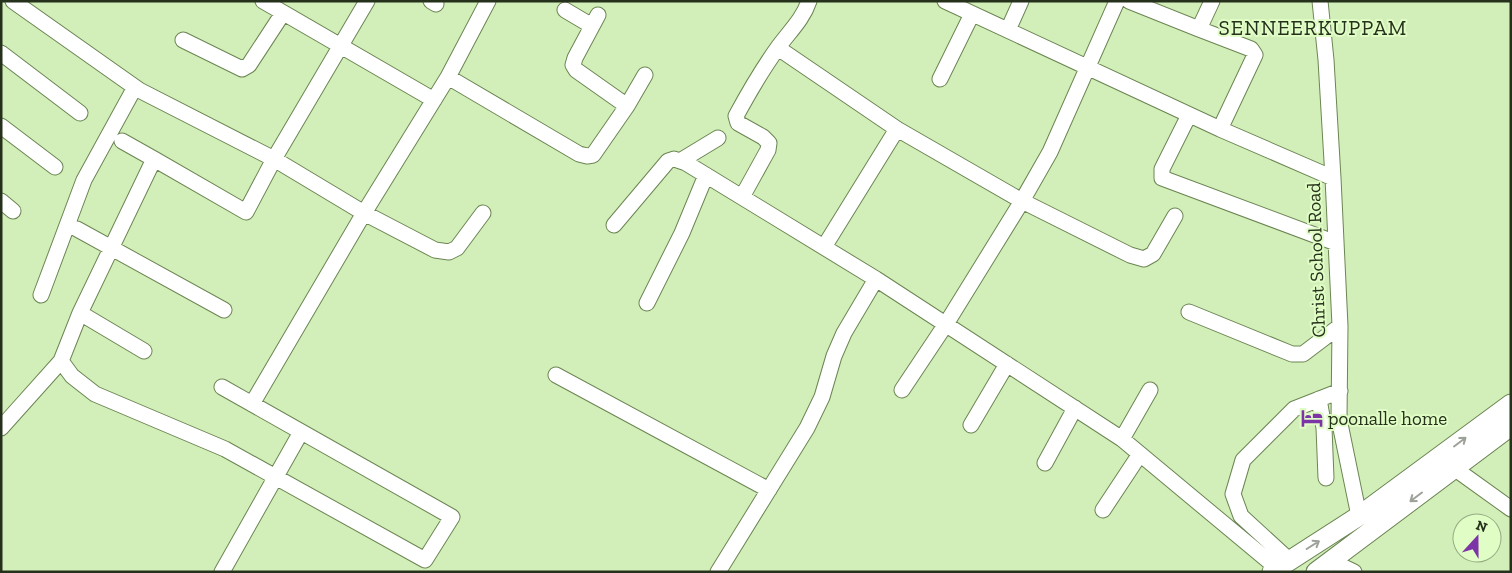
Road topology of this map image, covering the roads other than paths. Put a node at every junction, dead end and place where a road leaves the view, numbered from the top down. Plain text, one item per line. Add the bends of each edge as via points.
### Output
1 (13, 1) edge
2 (263, 1) edge
3 (367, 1) edge
4 (488, 1) edge
5 (809, 1) edge
6 (945, 1) edge
7 (1021, 1) edge
8 (1117, 1) edge
9 (1129, 1) edge
10 (1212, 1) edge
11 (1320, 1) edge
12 (565, 10) dead end
13 (283, 13) junction
14 (972, 14) junction
15 (1199, 29) junction
16 (1008, 30) junction
17 (183, 40) dead end
18 (340, 46) junction
19 (778, 48) junction
20 (1, 53) edge
21 (1087, 67) junction
22 (645, 75) dead end
23 (448, 77) junction
24 (940, 79) dead end
25 (135, 87) junction
26 (434, 100) junction
27 (627, 106) junction
28 (80, 113) dead end
29 (1189, 115) junction
30 (1, 126) edge
31 (1220, 129) junction
32 (897, 130) junction
33 (718, 138) dead end
34 (122, 141) dead end
35 (154, 158) junction
36 (274, 159) junction
37 (680, 161) junction
38 (55, 168) dead end
39 (706, 175) junction
40 (1333, 178) junction
41 (742, 197) junction
42 (1022, 202) junction
43 (364, 213) junction
44 (482, 214) dead end
45 (1175, 216) dead end
46 (614, 225) dead end
47 (77, 229) dead end
48 (1336, 243) junction
49 (824, 247) junction
50 (112, 248) junction
51 (876, 279) junction
52 (41, 295) dead end
53 (647, 303) dead end
54 (224, 310) dead end
55 (1189, 312) dead end
56 (80, 313) junction
57 (946, 324) junction
58 (1340, 326) junction
59 (144, 351) dead end
60 (60, 361) junction
61 (1007, 364) junction
62 (556, 375) dead end
63 (222, 387) dead end
64 (902, 390) dead end
65 (1150, 390) dead end
66 (1340, 391) junction
67 (1319, 399) junction
68 (252, 404) junction
69 (1511, 404) edge
70 (1075, 408) junction
71 (971, 425) dead end
72 (1511, 426) edge
73 (1, 428) edge
74 (301, 432) junction
75 (1122, 439) junction
76 (1140, 454) junction
77 (1045, 463) dead end
78 (1447, 463) junction
79 (276, 476) junction
80 (1326, 478) dead end
81 (769, 490) junction
82 (1511, 509) edge
83 (1103, 510) dead end
84 (1359, 516) junction
85 (1324, 566) edge
86 (1280, 567) edge
87 (222, 572) edge
88 (718, 572) edge
89 (1354, 572) edge

1 - 25 street
2 - 13 street
3 - 18 street
4 - 23 street
5 - 19 street via 805,13
6 - 14 street
7 - 16 street
8 - 21 street
9 - 15 street
10 - 15 street
11 - 40 street, Christ School Road
12 - 27 street via 595,20 575,58 573,65 576,70
13 - 17 street via 249,65 242,69
13 - 18 street
14 - 16 street
14 - 24 street
15 - 31 street via 1251,49 1255,55
16 - 21 street
18 - 26 street
18 - 36 street
19 - 32 street
19 - 41 street via 736,116 738,123 769,143
20 - 28 street
21 - 29 street
21 - 42 street via 1050,152
22 - 27 street
23 - 26 street
23 - 27 street via 587,156 593,155
25 - 36 street
25 - 52 street via 84,180
26 - 43 street
29 - 31 street
29 - 48 street via 1162,169 1162,178
30 - 38 street
31 - 40 street
32 - 42 street
32 - 49 street
33 - 37 street
34 - 35 street
35 - 36 street via 246,212
35 - 50 street
36 - 43 street
37 - 39 street
37 - 46 street via 668,161
39 - 41 street
39 - 53 street
40 - 48 street, Christ School Road
41 - 49 street
42 - 45 street via 1130,256 1144,259 1153,254
42 - 57 street
43 - 44 street via 435,250 448,252 458,248
43 - 68 street
47 - 50 street
48 - 58 street, Christ School Road
49 - 51 street
50 - 54 street
50 - 56 street
51 - 57 street
51 - 81 street via 844,333 822,397 807,428
55 - 58 street via 1292,354 1303,354
56 - 59 street
56 - 60 street
57 - 61 street
57 - 64 street
58 - 66 street, Christ School Road
60 - 73 street
60 - 79 street via 72,376 95,394 225,448
61 - 70 street
61 - 71 street
62 - 81 street
63 - 68 street
65 - 75 street
66 - 67 street
66 - 84 street, Christ School Road via 1339,419
67 - 80 street
67 - 86 street via 1294,408 1243,460 1233,494 1241,516
68 - 74 street
78 -> 69 main road
70 - 75 street
70 - 77 street
72 - 78 main road
74 - 79 street
74 - 79 street via 452,518 425,560
75 - 76 street
76 - 83 street
76 - 86 street
78 - 82 street
78 - 84 main road
78 -> 85 main road
79 - 87 street
81 - 88 street
86 -> 84 main road
85 - 89 street

